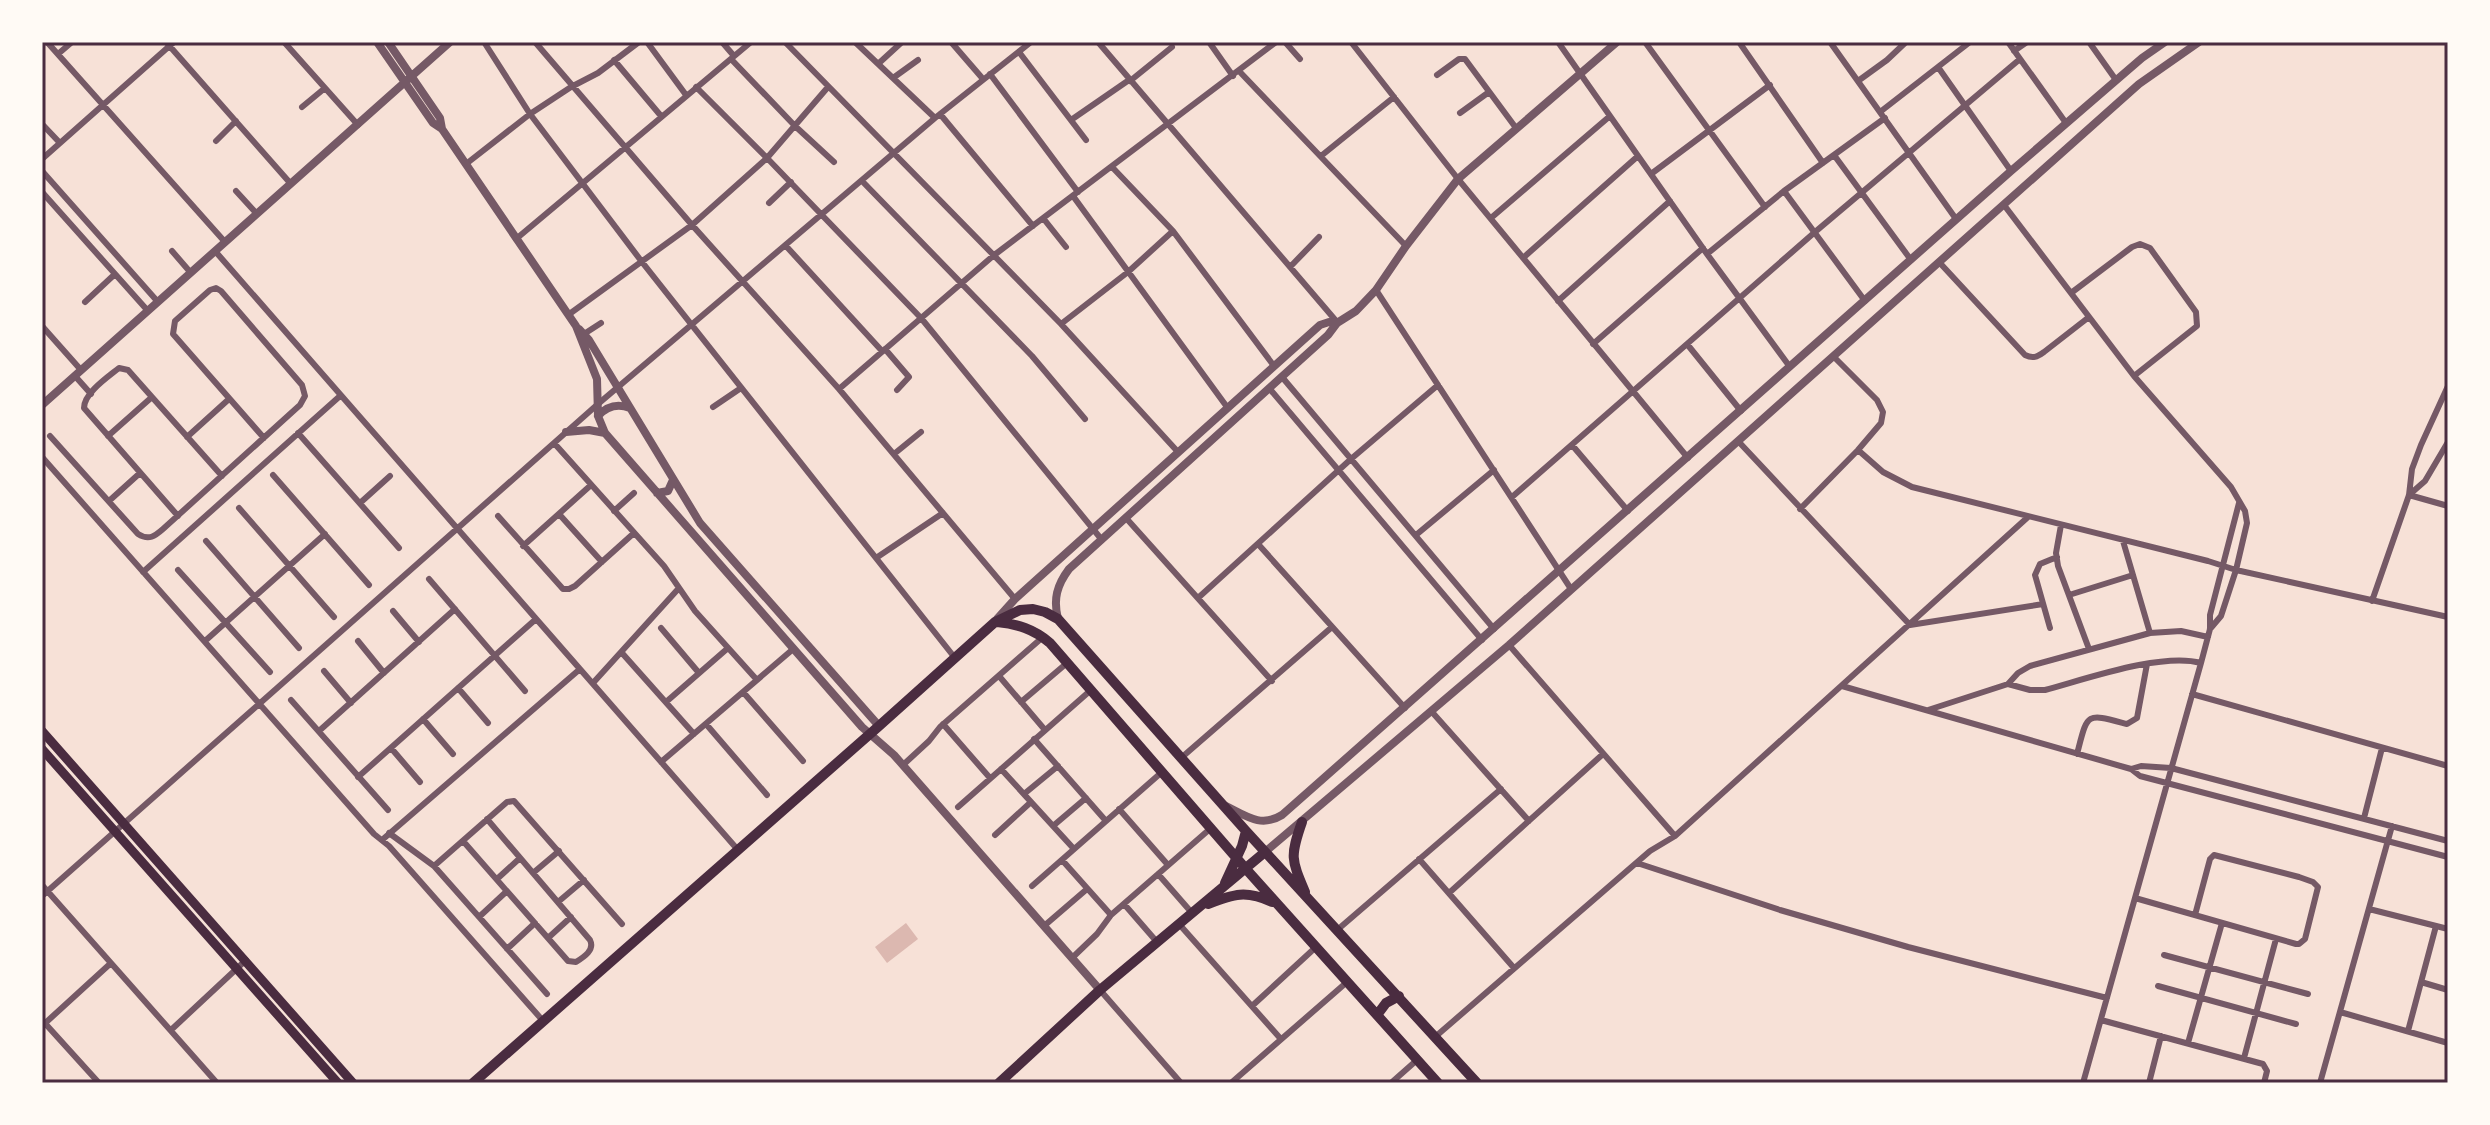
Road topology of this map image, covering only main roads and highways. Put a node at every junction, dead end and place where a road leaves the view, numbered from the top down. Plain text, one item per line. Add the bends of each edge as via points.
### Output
1 (1045, 612) junction
2 (995, 622) junction
3 (1040, 634) junction
4 (42, 731) edge
5 (42, 749) edge
6 (1302, 822) road end
7 (1246, 831) junction
8 (1265, 852) junction
9 (1237, 858) junction
10 (1246, 869) junction
11 (1222, 888) junction
12 (1309, 901) junction
13 (1279, 905) junction
14 (1195, 910) junction
15 (1399, 996) junction
16 (1377, 1015) junction
17 (338, 1083) edge
18 (353, 1083) edge
19 (473, 1083) edge
20 (999, 1083) edge
21 (1438, 1083) edge
22 (1477, 1083) edge

1 - 2 main road via 1020,610
1 - 3 main road via 1037,620
1 - 7 main road via 1058,619
2 - 3 main road
2 - 19 main road
3 - 9 main road
4 - 18 main road
5 - 17 main road
6 - 12 main road via 1293,857
7 - 8 main road
7 - 9 main road
8 - 10 main road
8 - 12 main road
9 - 10 main road
9 - 11 main road
10 - 11 main road
10 - 13 main road
11 - 14 main road
12 - 15 main road
13 - 14 main road via 1235,894
13 - 16 main road
14 - 20 main road
15 - 16 main road
15 - 22 main road
16 - 21 main road

